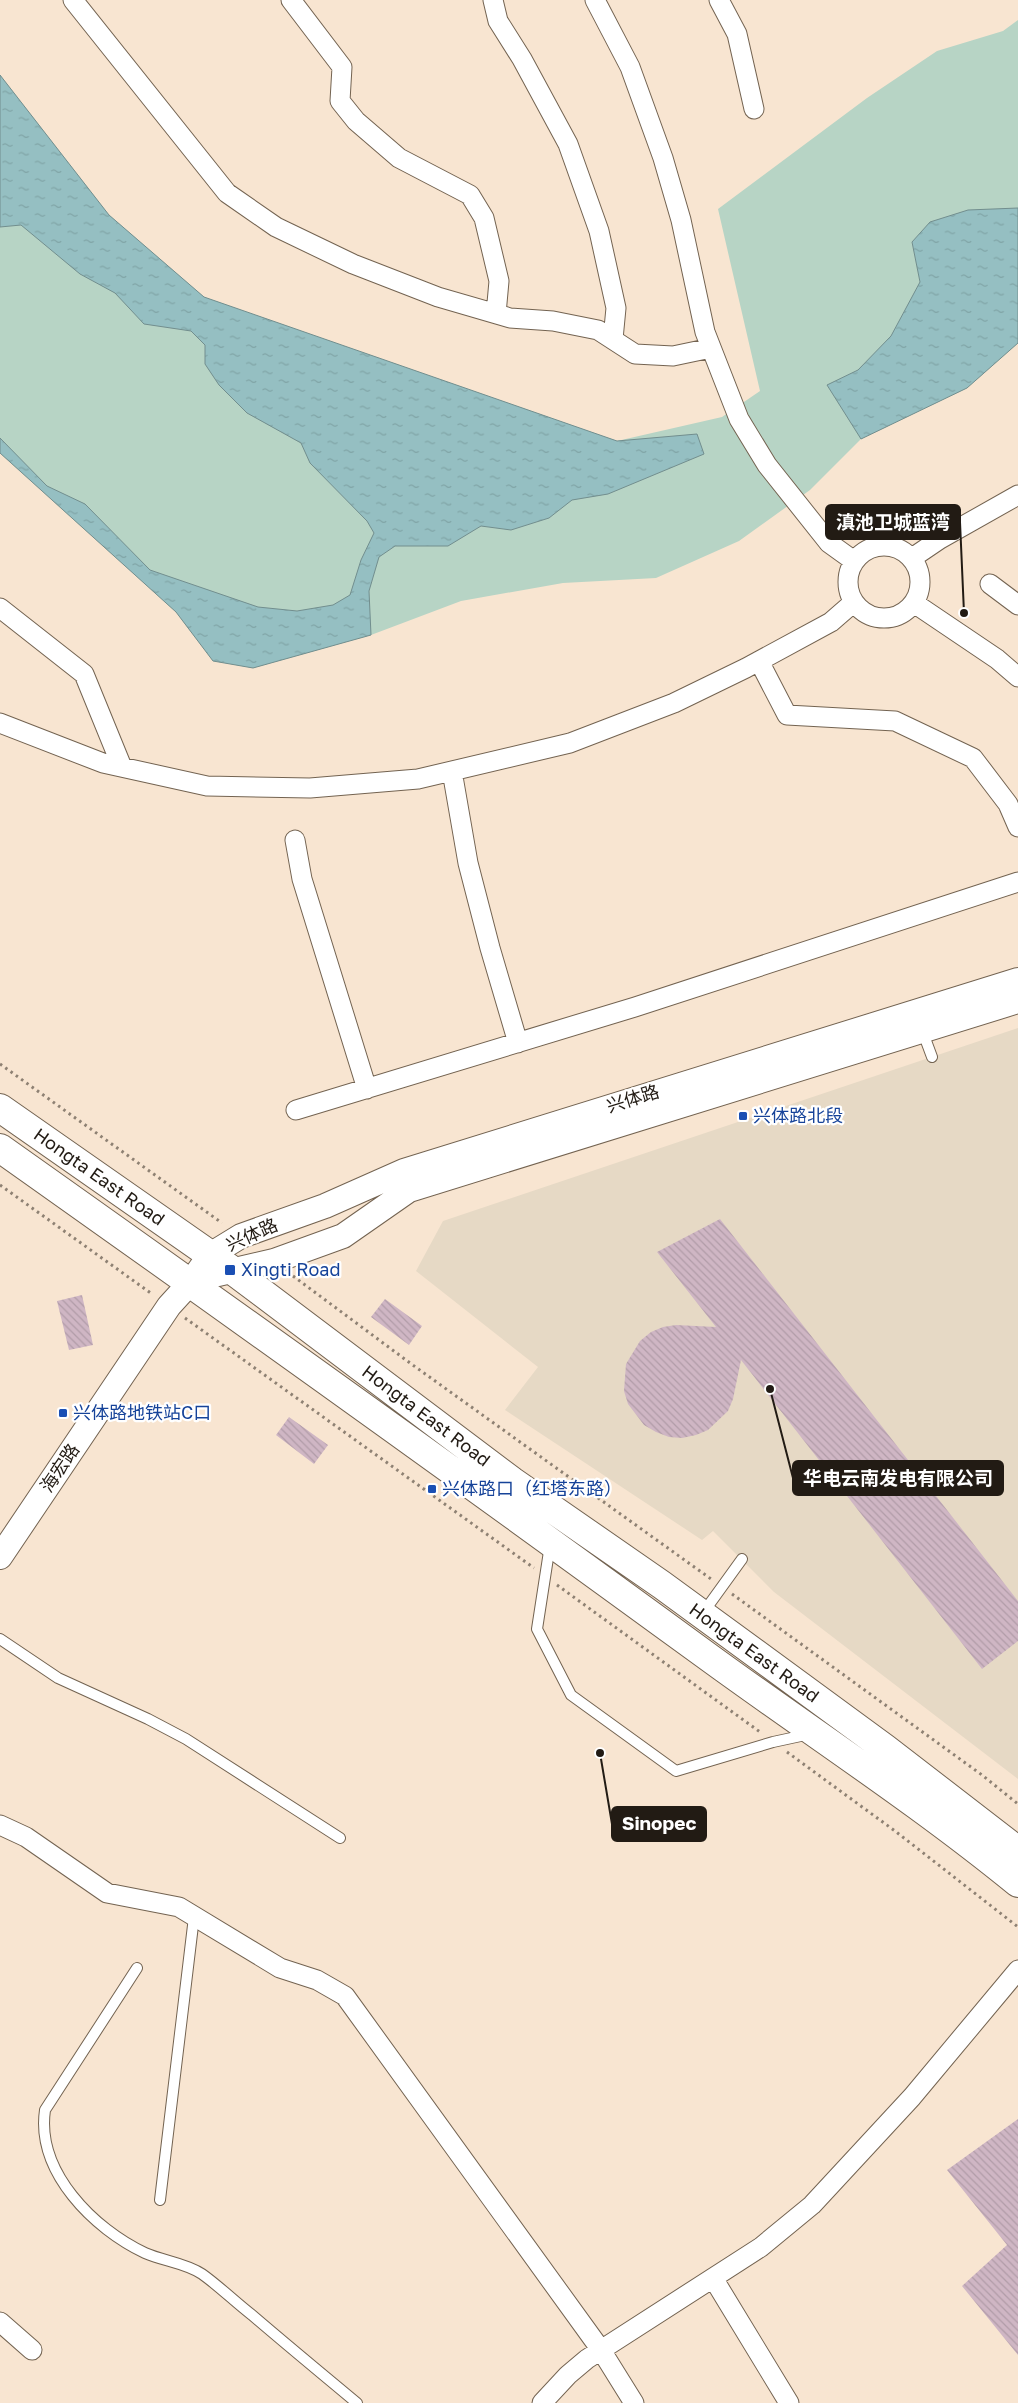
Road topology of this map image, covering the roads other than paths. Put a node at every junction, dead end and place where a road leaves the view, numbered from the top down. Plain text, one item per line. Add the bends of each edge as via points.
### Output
1 (73, 0) edge
2 (291, 0) edge
3 (492, 0) edge
4 (595, 0) edge
5 (719, 0) edge
6 (754, 109) dead end
7 (496, 314) junction
8 (612, 339) junction
9 (711, 348) junction
10 (1018, 495) edge
11 (912, 558) junction
12 (854, 561) junction
13 (990, 584) dead end
14 (854, 602) junction
15 (914, 603) junction
16 (1018, 605) edge
17 (0, 608) edge
18 (759, 661) junction
19 (1018, 677) edge
20 (0, 722) edge
21 (122, 767) junction
22 (452, 771) junction
23 (1018, 827) edge
24 (295, 840) dead end
25 (1018, 882) edge
26 (1018, 980) edge
27 (1018, 1001) edge
28 (919, 1021) junction
29 (518, 1043) junction
30 (932, 1057) dead end
31 (367, 1089) junction
32 (0, 1108) edge
33 (296, 1110) dead end
34 (0, 1148) edge
35 (221, 1262) junction
36 (190, 1283) junction
37 (550, 1541) junction
38 (0, 1558) edge
39 (742, 1559) dead end
40 (702, 1614) junction
41 (0, 1639) edge
42 (813, 1733) junction
43 (0, 1825) edge
44 (340, 1838) dead end
45 (1018, 1851) edge
46 (1018, 1883) edge
47 (194, 1917) junction
48 (137, 1968) dead end
49 (1018, 1970) edge
50 (160, 2200) dead end
51 (713, 2278) junction
52 (0, 2322) edge
53 (32, 2350) dead end
54 (601, 2350) junction
55 (357, 2403) edge
56 (542, 2403) edge
57 (634, 2403) edge
58 (789, 2403) edge

1 - 7 street via 227,193 276,227 353,264 438,297
2 - 7 street via 342,67 340,101 356,122 399,158 470,195 484,218 499,281
3 - 8 street via 498,21 568,144 578,170 599,231 616,308
4 - 9 street via 630,67 663,158
5 - 6 street via 737,34
7 - 8 street via 598,330
8 - 9 street via 634,354 673,356
9 - 12 street via 739,419 767,465 829,543
10 - 11 street
11 - 12 street via 893,546 877,546
11 - 15 street via 921,579
12 - 14 street via 848,581
13 - 16 street
14 - 15 street via 862,611 884,618 902,614
14 - 18 street via 831,622
15 - 19 street
17 - 21 street via 84,674
18 - 22 street via 674,703 570,743
18 - 23 street via 787,715 895,721 973,758 1008,804
20 - 21 street via 103,763
21 - 22 street via 207,786 310,788 418,779
22 - 29 street via 468,863
24 - 31 street via 302,879
25 - 29 street
26 - 28 street, 兴体路
27 - 28 street, 兴体路
28 - 30 lane
28 - 35 street, 兴体路 via 409,1190 343,1236 274,1261
28 - 35 street, 兴体路 via 404,1171 325,1206 241,1236
29 - 31 street
31 - 33 street
32 - 35 main road, Hongta East Road
34 - 36 main road, Hongta East Road
35 - 36 street, 兴体路
35 - 40 main road, Hongta East Road via 512,1481
36 - 37 main road, Hongta East Road
36 - 38 street, 海宏路 via 169,1306
37 - 42 main road, Hongta East Road
37 - 42 lane via 537,1629 571,1695 676,1771
39 - 40 lane
40 - 45 main road, Hongta East Road
41 - 44 lane via 58,1678 186,1739
42 - 46 main road, Hongta East Road via 960,1836
43 - 47 street via 26,1837 106,1893 179,1907
47 - 50 lane
47 - 54 street via 280,1968 317,1980 345,1996
48 - 55 lane via 45,2110 45,2139 55,2166 87,2214 108,2232 146,2253 200,2272
49 - 51 street via 912,2097 812,2205 761,2247
51 - 54 street
51 - 58 street
52 - 53 street
54 - 56 street via 568,2375
54 - 57 street

